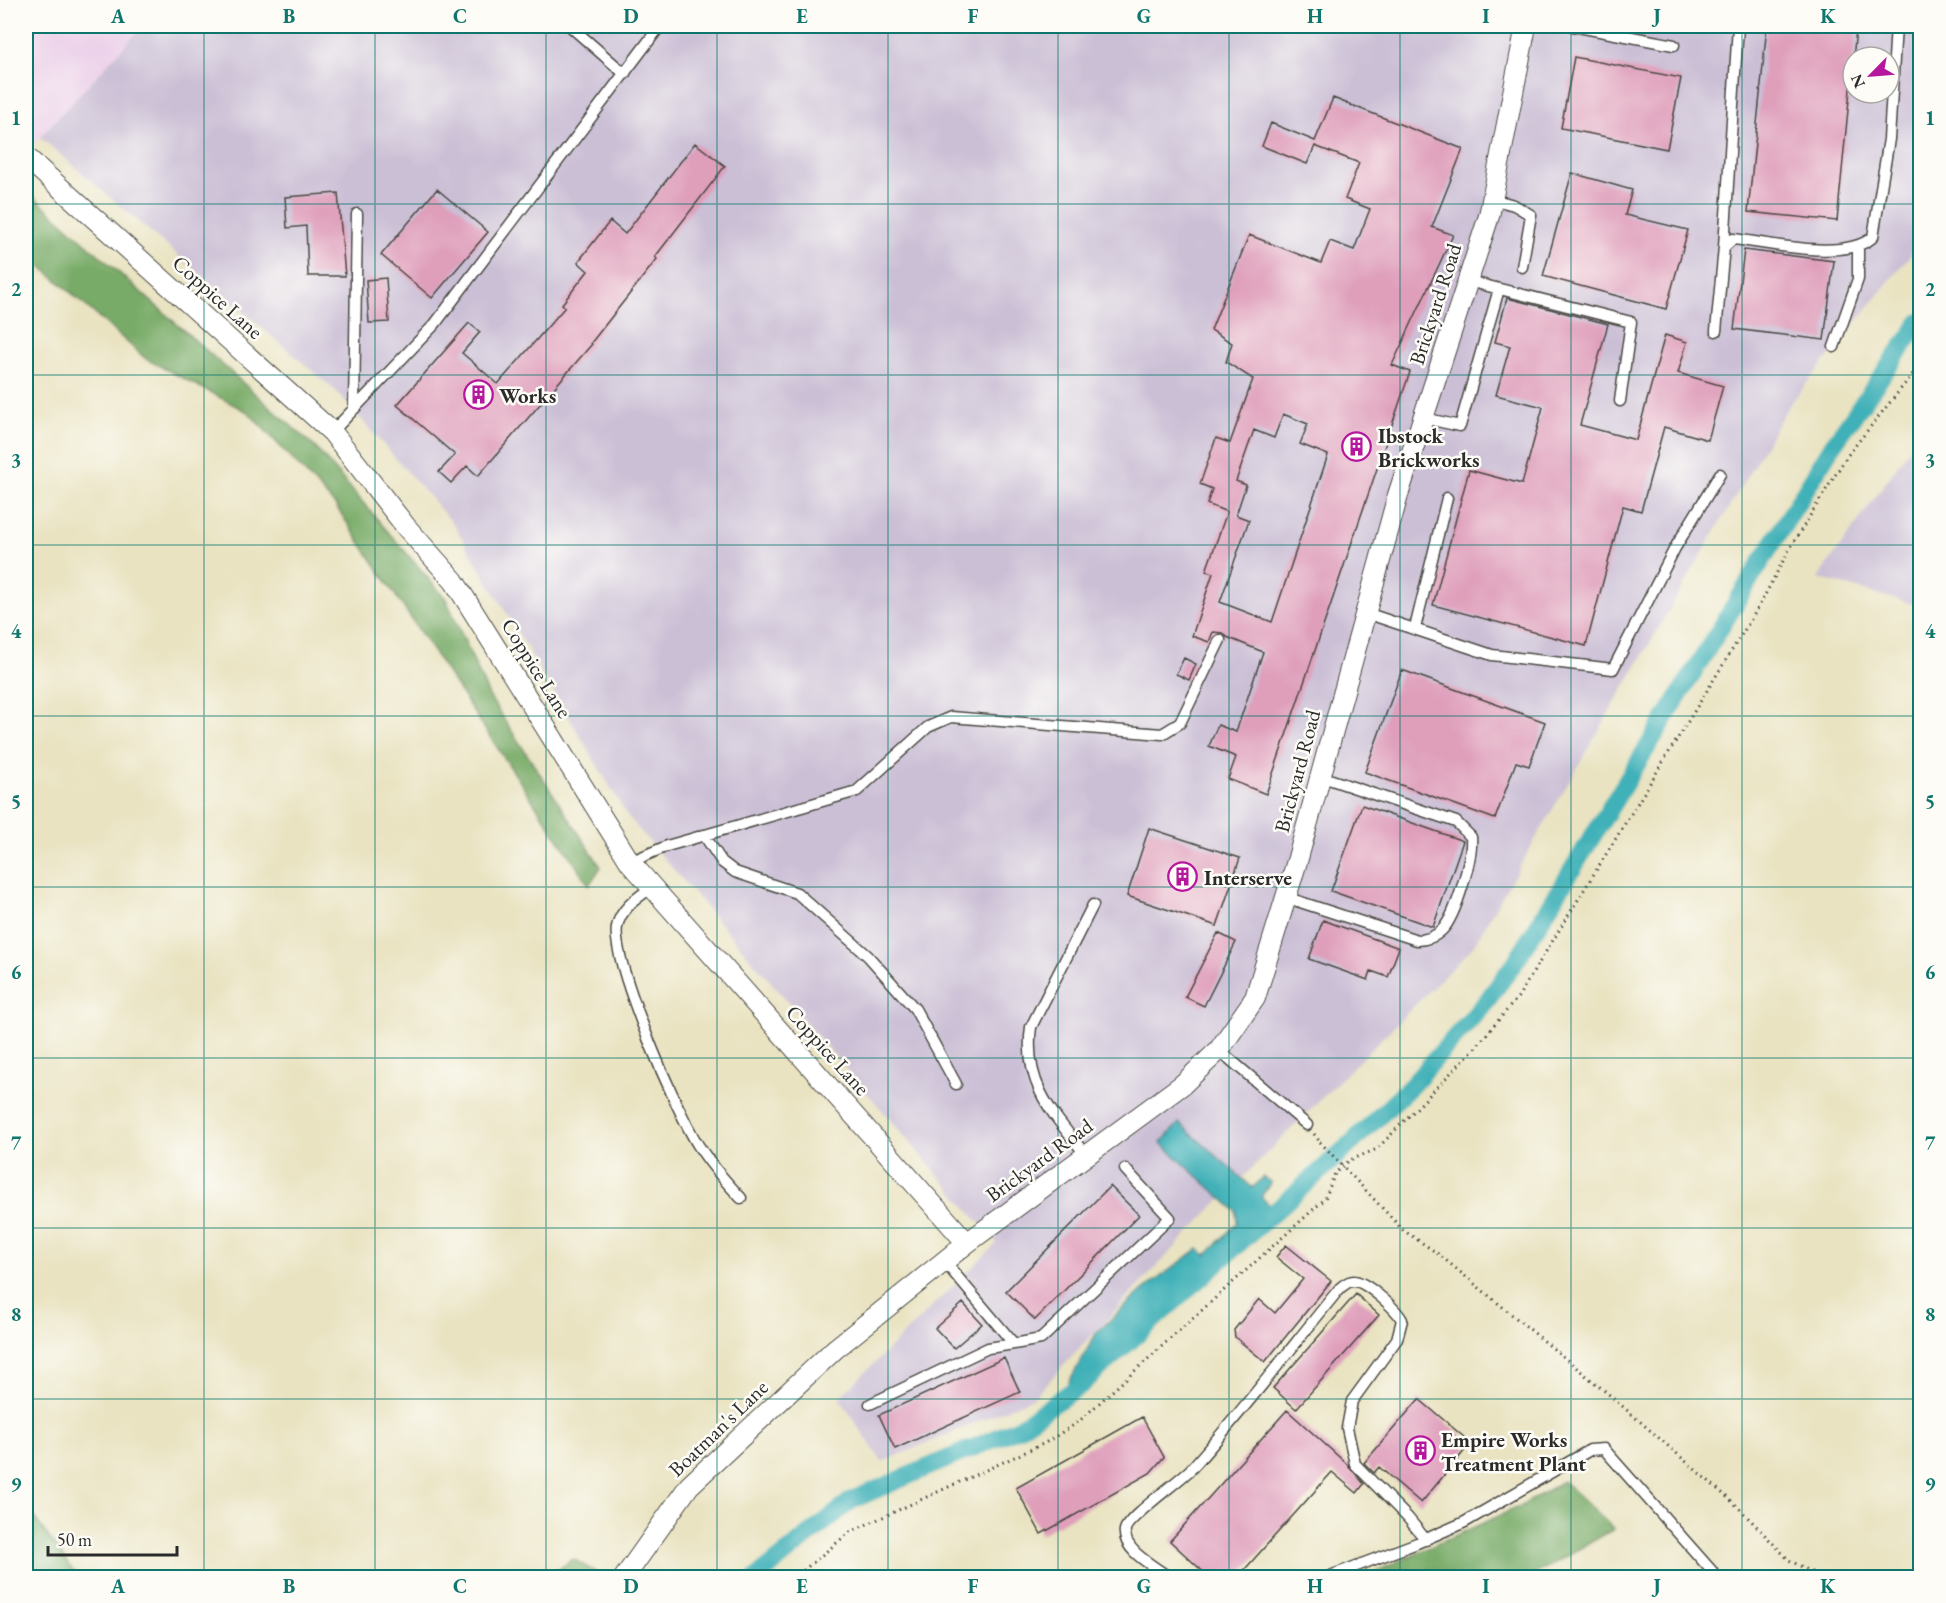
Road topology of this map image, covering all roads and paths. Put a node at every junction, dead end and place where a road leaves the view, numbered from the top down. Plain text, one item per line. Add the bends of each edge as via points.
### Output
1 (570, 26) edge
2 (660, 26) edge
3 (1526, 26) edge
4 (1573, 26) edge
5 (1738, 26) edge
6 (1896, 26) edge
7 (1674, 45) dead end
8 (625, 74) junction
9 (26, 157) edge
10 (1492, 199) junction
11 (357, 214) dead end
12 (1858, 246) junction
13 (1724, 247) junction
14 (1522, 267) dead end
15 (1468, 281) junction
16 (1499, 289) junction
17 (1716, 331) dead end
18 (1834, 347) dead end
19 (1920, 365) edge
20 (1620, 400) dead end
21 (354, 409) junction
22 (1423, 418) junction
23 (332, 432) junction
24 (1720, 474) dead end
25 (1447, 498) dead end
26 (1366, 613) junction
27 (1415, 628) junction
28 (1220, 640) dead end
29 (1320, 776) junction
30 (704, 835) junction
31 (630, 862) junction
32 (652, 886) junction
33 (1286, 897) junction
34 (1094, 905) dead end
35 (1219, 1050) junction
36 (956, 1084) dead end
37 (1307, 1125) dead end
38 (1320, 1142) dead end
39 (1086, 1155) junction
40 (1125, 1169) dead end
41 (741, 1198) dead end
42 (967, 1243) junction
43 (944, 1261) junction
44 (1014, 1344) junction
45 (835, 1349) joint
46 (870, 1404) dead end
47 (1426, 1540) junction
48 (624, 1578) edge
49 (794, 1578) edge
50 (1170, 1578) edge
51 (1325, 1578) edge
52 (1718, 1578) edge
53 (1823, 1578) edge

1 - 8 lane
2 - 8 lane
3 - 10 street, Brickyard Road
4 - 7 lane
5 - 13 lane
6 - 12 lane via 1889,139 1873,237
8 - 21 lane via 435,324
9 - 23 street, Coppice Lane
10 - 14 lane via 1532,215
10 - 15 street, Brickyard Road
11 - 21 lane
12 - 13 lane via 1839,251 1733,239
12 - 18 lane via 1858,279
13 - 17 lane
15 - 16 lane
15 - 22 street, Brickyard Road
16 - 20 lane via 1631,322
16 - 22 lane via 1460,426
19 - 49 path via 1847,456 1752,618 1524,987 1475,1048 1377,1149 1350,1160 1335,1173 1325,1199 1077,1423 1045,1443 850,1532
21 - 23 lane
22 - 26 street, Brickyard Road
23 - 31 street, Coppice Lane via 454,581
24 - 27 lane via 1675,549 1613,669 1492,655
25 - 27 lane
26 - 27 lane
26 - 29 street, Brickyard Road
28 - 30 lane via 1180,723 1162,734 951,717 928,728 857,790
29 - 33 street, Brickyard Road
29 - 33 lane via 1456,822 1471,837 1470,856 1450,919 1425,940
30 - 31 lane
30 - 36 lane via 722,862 735,872 797,893 868,956 915,1009
31 - 32 street, Coppice Lane
32 - 41 lane via 621,914 616,929 628,981 647,1037 683,1119 714,1169
32 - 42 street, Coppice Lane
33 - 35 street, Brickyard Road via 1255,998
34 - 39 lane via 1031,1027 1028,1046 1033,1076 1048,1108
35 - 37 lane
35 - 39 street, Brickyard Road via 1182,1085
38 - 53 path, bridge via 1403,1230 1437,1253 1606,1392 1736,1505 1789,1560
39 - 42 street, Brickyard Road
40 - 44 lane via 1170,1218 1041,1339
42 - 43 street, Brickyard Road
43 - 44 lane
43 - 45 street, Brickyard Road
44 - 46 lane via 988,1348
45 - 48 street, Boatman's Lane via 689,1486
47 - 50 lane via 1365,1476 1350,1449 1347,1428 1352,1401 1397,1340 1402,1320 1362,1282 1354,1281 1340,1288 1190,1469 1162,1496 1132,1516 1125,1527 1124,1538 1130,1547
47 - 51 lane
47 - 52 lane via 1466,1522 1590,1450 1604,1449

